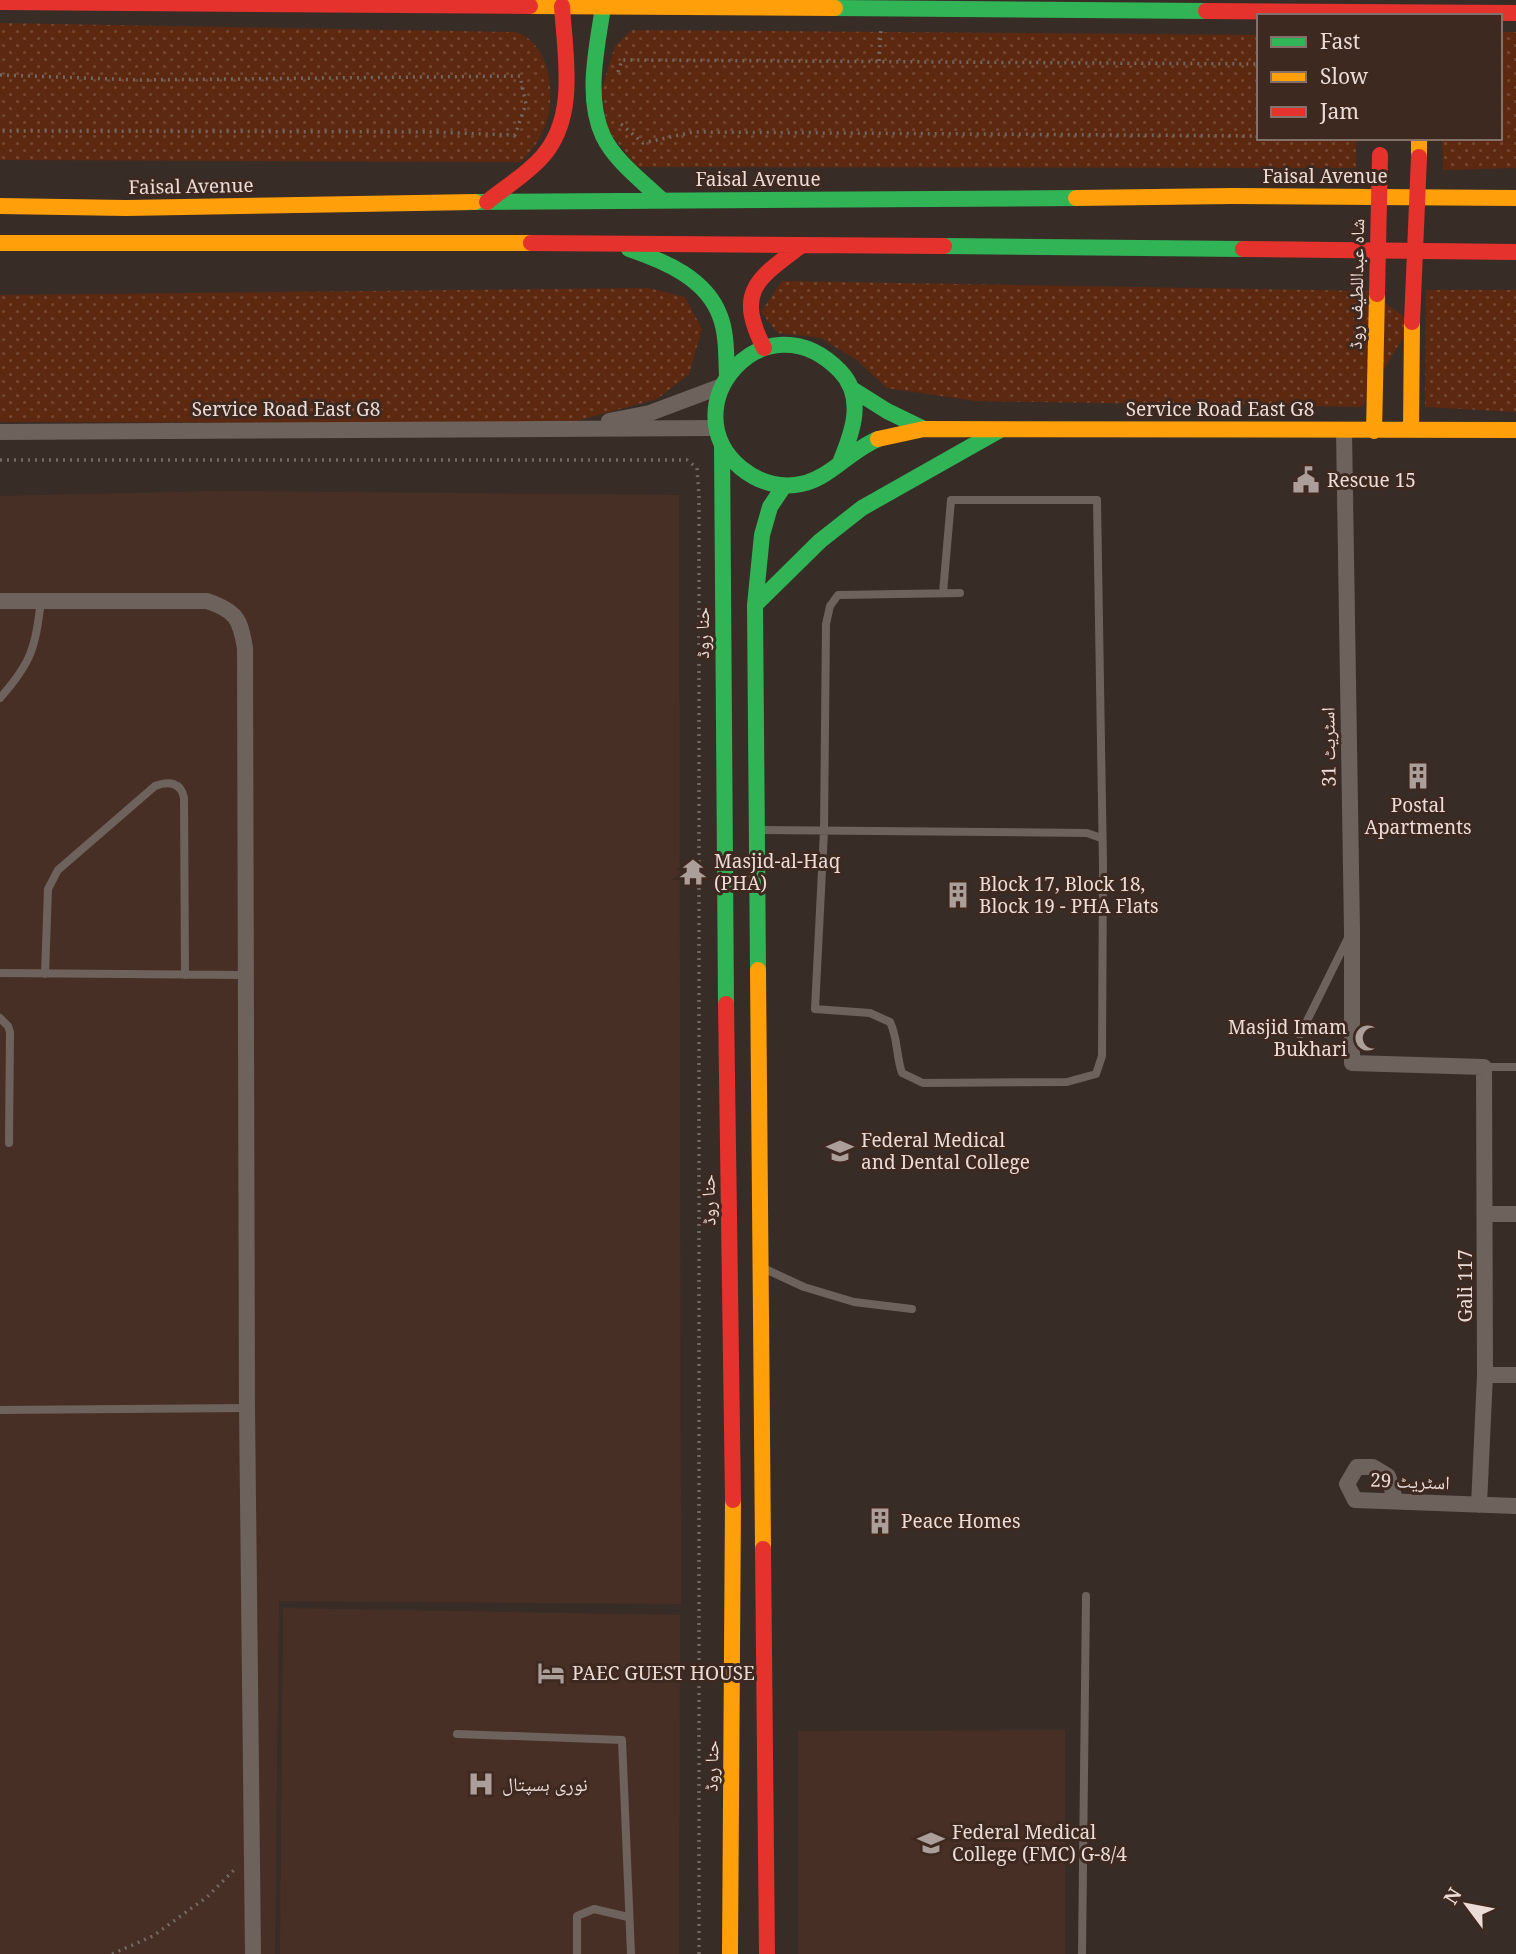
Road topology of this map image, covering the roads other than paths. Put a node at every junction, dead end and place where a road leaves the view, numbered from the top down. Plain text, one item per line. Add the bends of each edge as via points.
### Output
1 (0, 2) edge
2 (168, 2) edge
3 (877, 5) edge
4 (562, 6) junction
5 (603, 7) junction
6 (1381, 9) edge
7 (1423, 9) edge
8 (1516, 13) edge
9 (1380, 140) edge
10 (1419, 140) edge
11 (1516, 198) edge
12 (662, 200) junction
13 (487, 202) junction
14 (0, 206) edge
15 (0, 243) edge
16 (612, 243) junction
17 (802, 245) junction
18 (1516, 252) edge
19 (764, 348) junction
20 (724, 381) junction
21 (852, 389) junction
22 (572, 428) junction
23 (716, 428) junction
24 (923, 429) junction
25 (1002, 429) junction
26 (1411, 430) junction
27 (1516, 430) edge
28 (1344, 431) junction
29 (1374, 431) junction
30 (0, 432) edge
31 (722, 445) junction
32 (841, 460) junction
33 (784, 486) junction
34 (943, 593) junction
35 (960, 593) dead end
36 (0, 601) edge
37 (41, 601) junction
38 (755, 605) junction
39 (0, 698) edge
40 (757, 830) junction
41 (824, 831) junction
42 (1101, 838) junction
43 (1352, 930) junction
44 (0, 973) edge
45 (45, 974) junction
46 (185, 975) junction
47 (246, 975) junction
48 (0, 1018) edge
49 (1300, 1035) dead end
50 (1484, 1067) junction
51 (1516, 1067) edge
52 (9, 1143) dead end
53 (729, 1212) junction
54 (760, 1213) junction
55 (1486, 1214) junction
56 (1516, 1214) edge
57 (761, 1266) junction
58 (912, 1309) dead end
59 (1485, 1375) junction
60 (1516, 1375) edge
61 (247, 1408) junction
62 (0, 1410) edge
63 (1395, 1499) dead end
64 (1479, 1505) junction
65 (1516, 1506) edge
66 (1086, 1596) dead end
67 (457, 1734) dead end
68 (628, 1917) junction
69 (253, 1954) edge
70 (577, 1954) edge
71 (631, 1954) edge
72 (730, 1954) edge
73 (767, 1954) edge
74 (1082, 1954) edge

1 - 2 street
2 - 4 street
3 - 5 street
3 - 6 street
4 - 5 street
4 - 13 street via 566,99 554,141
5 - 12 street via 594,111 604,138 622,163
6 - 7 street
7 - 8 street
9 - 29 street, شاہ عبداللطیف روڈ, bridge
10 - 26 street, bridge
11 - 12 street, Faisal Avenue
12 - 13 street, Faisal Avenue
13 - 14 street, Faisal Avenue
15 - 16 street
16 - 17 street
16 - 20 street via 668,264 708,296 719,313
17 - 18 street
17 - 19 street via 764,275 749,303
19 - 20 street via 743,359
19 - 21 street via 790,345 816,351 838,366
20 - 22 street, Service Road East G8 via 650,413
20 - 23 street
21 - 24 street
21 - 32 street via 855,431
22 - 23 street, Service Road East G8
22 - 30 street, Service Road East G8
23 - 31 street
24 - 25 street, Service Road East G8
24 - 32 street via 869,442
25 - 28 street, Service Road East G8
25 - 38 street via 862,508 820,541
26 - 27 street, Service Road East G8
26 - 29 street, Service Road East G8
28 - 29 street, Service Road East G8
28 - 43 street, اسٹریٹ 31
31 - 33 street via 747,475
31 - 53 street, حنا روڈ
32 - 33 street via 815,480
33 - 38 street via 770,507 762,536
34 - 35 lane
34 - 41 lane via 838,595 830,606
34 - 42 lane via 951,500 1097,500
36 - 37 street
37 - 39 lane via 35,646 21,674
37 - 47 street via 207,601 228,609 242,625
38 - 40 street
40 - 41 lane
40 - 54 street
41 - 42 lane via 1087,833
41 - 42 lane via 815,1009 870,1013 890,1022 902,1073 923,1083 1067,1082 1096,1074 1102,1056
43 - 49 lane
43 - 50 street, اسٹریٹ 31 via 1352,1063
44 - 45 lane
45 - 46 lane
45 - 46 lane via 51,881 58,870 164,782 179,786 184,798
46 - 47 lane
47 - 61 street
48 - 52 lane via 10,1032
50 - 51 lane
50 - 55 street, Gali 117
53 - 54 street
53 - 72 street, حنا روڈ via 734,1568
54 - 57 street
55 - 56 street
55 - 59 street, Gali 117
57 - 58 lane via 804,1287 854,1303
57 - 73 street
59 - 60 street
59 - 64 street, Gali 117
61 - 62 lane
61 - 69 street
63 - 64 street, اسٹریٹ 29 via 1388,1476 1373,1467 1357,1467 1347,1484 1355,1500
64 - 65 street, اسٹریٹ 29
66 - 74 lane
67 - 68 lane via 622,1740
68 - 70 lane via 594,1909 577,1916
68 - 71 lane

